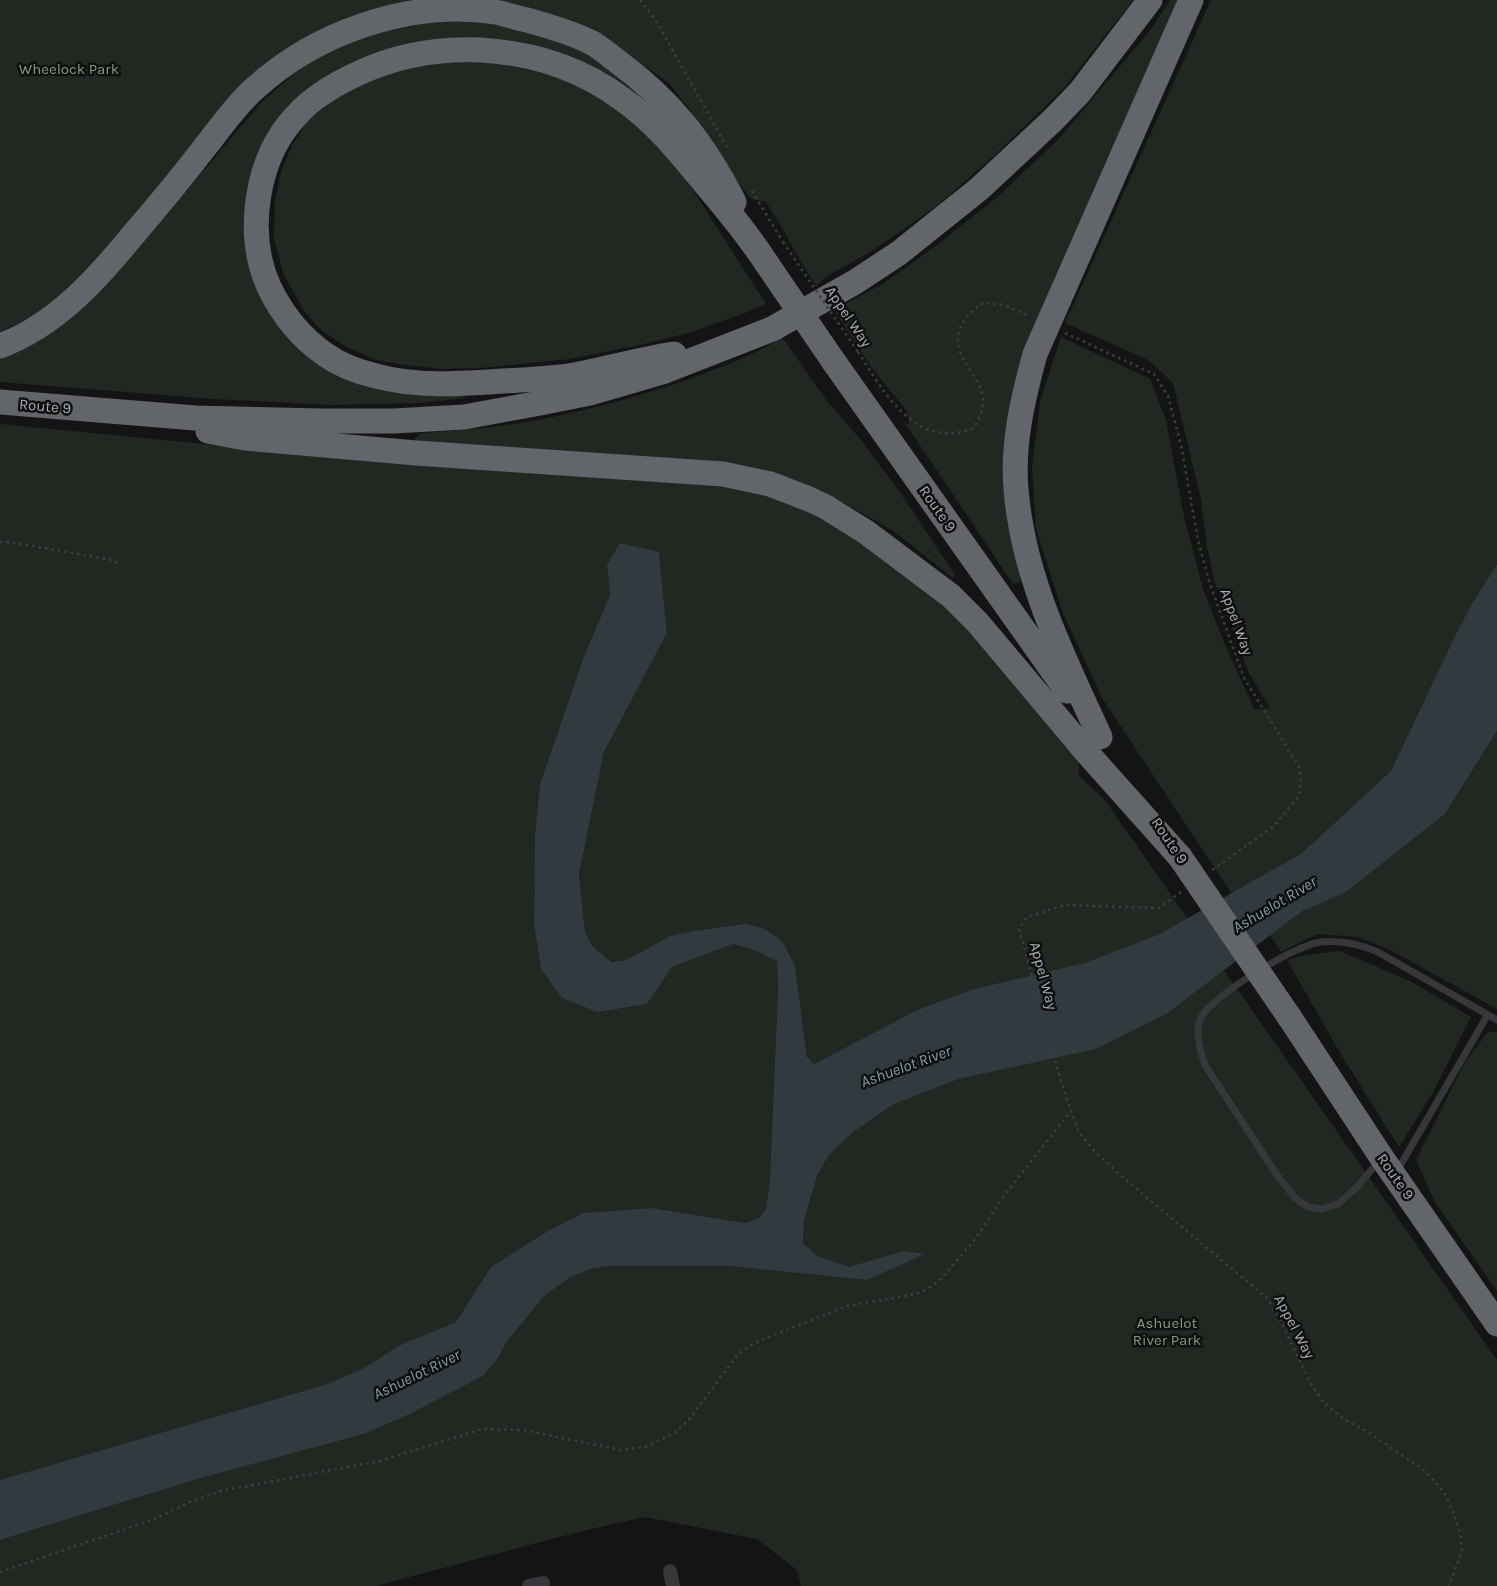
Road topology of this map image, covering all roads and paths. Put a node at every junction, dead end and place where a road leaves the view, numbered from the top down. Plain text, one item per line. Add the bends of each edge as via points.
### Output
1 (640, 0) edge
2 (1150, 0) edge
3 (1191, 0) edge
4 (730, 152) dead end
5 (749, 186) dead end
6 (747, 234) junction
7 (1031, 317) dead end
8 (1065, 332) dead end
9 (733, 345) junction
10 (0, 346) edge
11 (0, 402) edge
12 (90, 411) junction
13 (0, 542) edge
14 (120, 565) dead end
15 (1100, 737) junction
16 (1180, 857) junction
17 (1212, 870) dead end
18 (1182, 892) dead end
19 (1487, 1016) junction
20 (1497, 1020) edge
21 (1071, 1111) junction
22 (1388, 1167) junction
23 (1497, 1324) edge
24 (670, 1571) dead end
25 (0, 1572) edge
26 (544, 1583) dead end
27 (529, 1586) edge
28 (673, 1586) edge
29 (1449, 1586) edge

1 - 4 path via 656,21
2 - 9 highway via 1080,92 979,190 899,253 855,282 772,329
3 - 15 highway via 1035,354 1023,397 1017,444 1016,488 1021,533 1032,574 1048,621
5 - 7 path, Appel Way, bridge via 886,394 909,419 936,432 944,434 971,429 978,422 983,406 979,384 958,339 962,324 971,311 983,303 1004,305
6 - 9 highway via 654,124 621,98 555,64 494,51 437,51 390,60 341,81 314,98 293,118 270,155 261,183 257,235 268,284 292,324 327,357 352,369 378,377 418,382 451,384 529,380 574,375 654,357
6 - 10 highway via 715,167 687,127 640,78 593,43 542,24 495,12 417,11 354,28 305,50 253,90 81,294 53,317
6 - 15 highway, Route 9, bridge
8 - 17 path, Appel Way via 1154,374 1168,396 1209,581 1244,678 1299,766 1299,796 1273,827
9 - 12 highway via 662,372 590,393 464,416 320,422
11 - 12 highway, Route 9
12 - 16 highway via 245,438 724,474 770,484 809,499 866,532 951,596 978,622 1088,754
13 - 14 path via 112,560
15 - 16 highway, Route 9
16 - 22 highway, Route 9, bridge
18 - 21 path, Appel Way via 1159,908 1065,905 1027,917 1019,929
19 - 20 lane
19 - 22 lane
19 - 22 lane via 1378,952 1361,945 1320,942 1282,958 1250,977 1214,1002 1202,1017 1198,1028 1199,1047 1205,1065 1295,1198 1308,1207 1322,1209 1338,1204
21 - 25 path via 973,1242 938,1282 922,1292 847,1306 756,1342 738,1354 688,1421 674,1434 645,1447 621,1450 524,1430 482,1429 380,1461 221,1491 152,1520
21 - 29 path, Appel Way via 1078,1131 1095,1152 1268,1299 1324,1403 1424,1470 1444,1492 1454,1514 1462,1551
22 - 23 highway, Route 9
24 - 28 street
26 - 27 street

